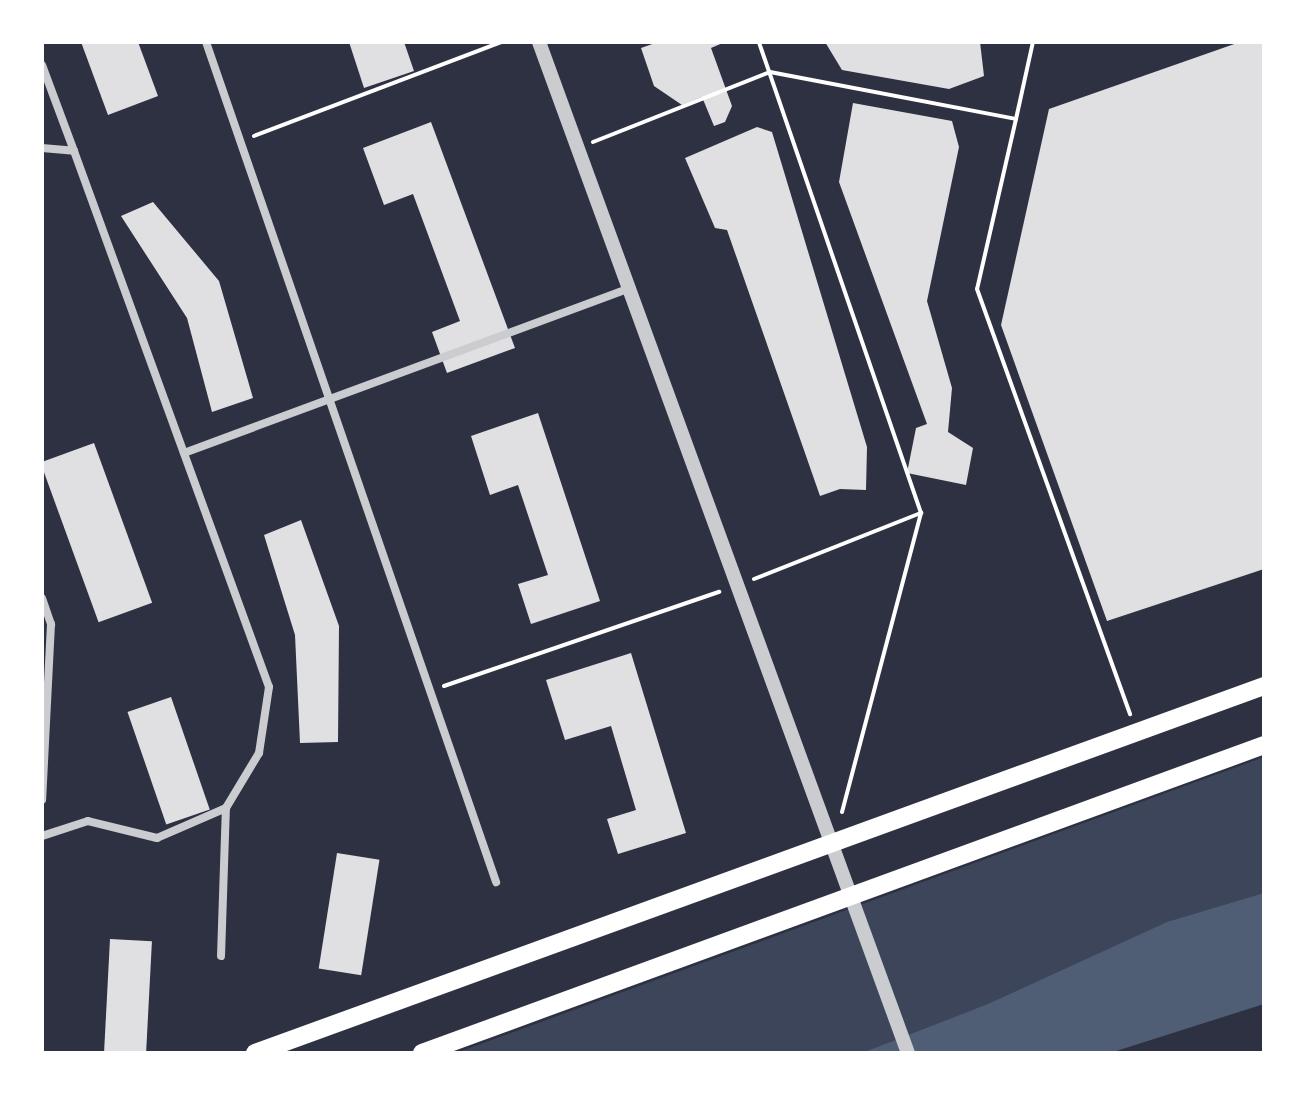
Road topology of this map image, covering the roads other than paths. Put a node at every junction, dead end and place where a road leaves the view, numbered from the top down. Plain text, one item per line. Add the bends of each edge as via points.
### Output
1 (206, 42) edge
2 (539, 42) edge
3 (42, 65) edge
4 (42, 148) edge
5 (74, 151) junction
6 (630, 288) junction
7 (330, 399) junction
8 (184, 453) junction
9 (42, 598) edge
10 (1264, 686) edge
11 (1264, 745) edge
12 (42, 800) edge
13 (226, 808) junction
14 (42, 836) edge
15 (834, 841) junction
16 (496, 882) dead end
17 (853, 893) junction
18 (221, 956) dead end
19 (255, 1053) edge
20 (422, 1053) edge
21 (908, 1053) edge

1 - 7 street
2 - 6 street
3 - 5 street
4 - 5 street
5 - 8 street
6 - 7 street
6 - 15 street
7 - 8 street
7 - 16 street
8 - 13 street via 269,687 259,753
9 - 12 street via 51,624
10 - 15 main road
11 - 17 main road
13 - 14 street via 157,838 88,821
13 - 18 street
15 - 17 street
15 - 19 main road
17 - 20 main road
17 - 21 street

